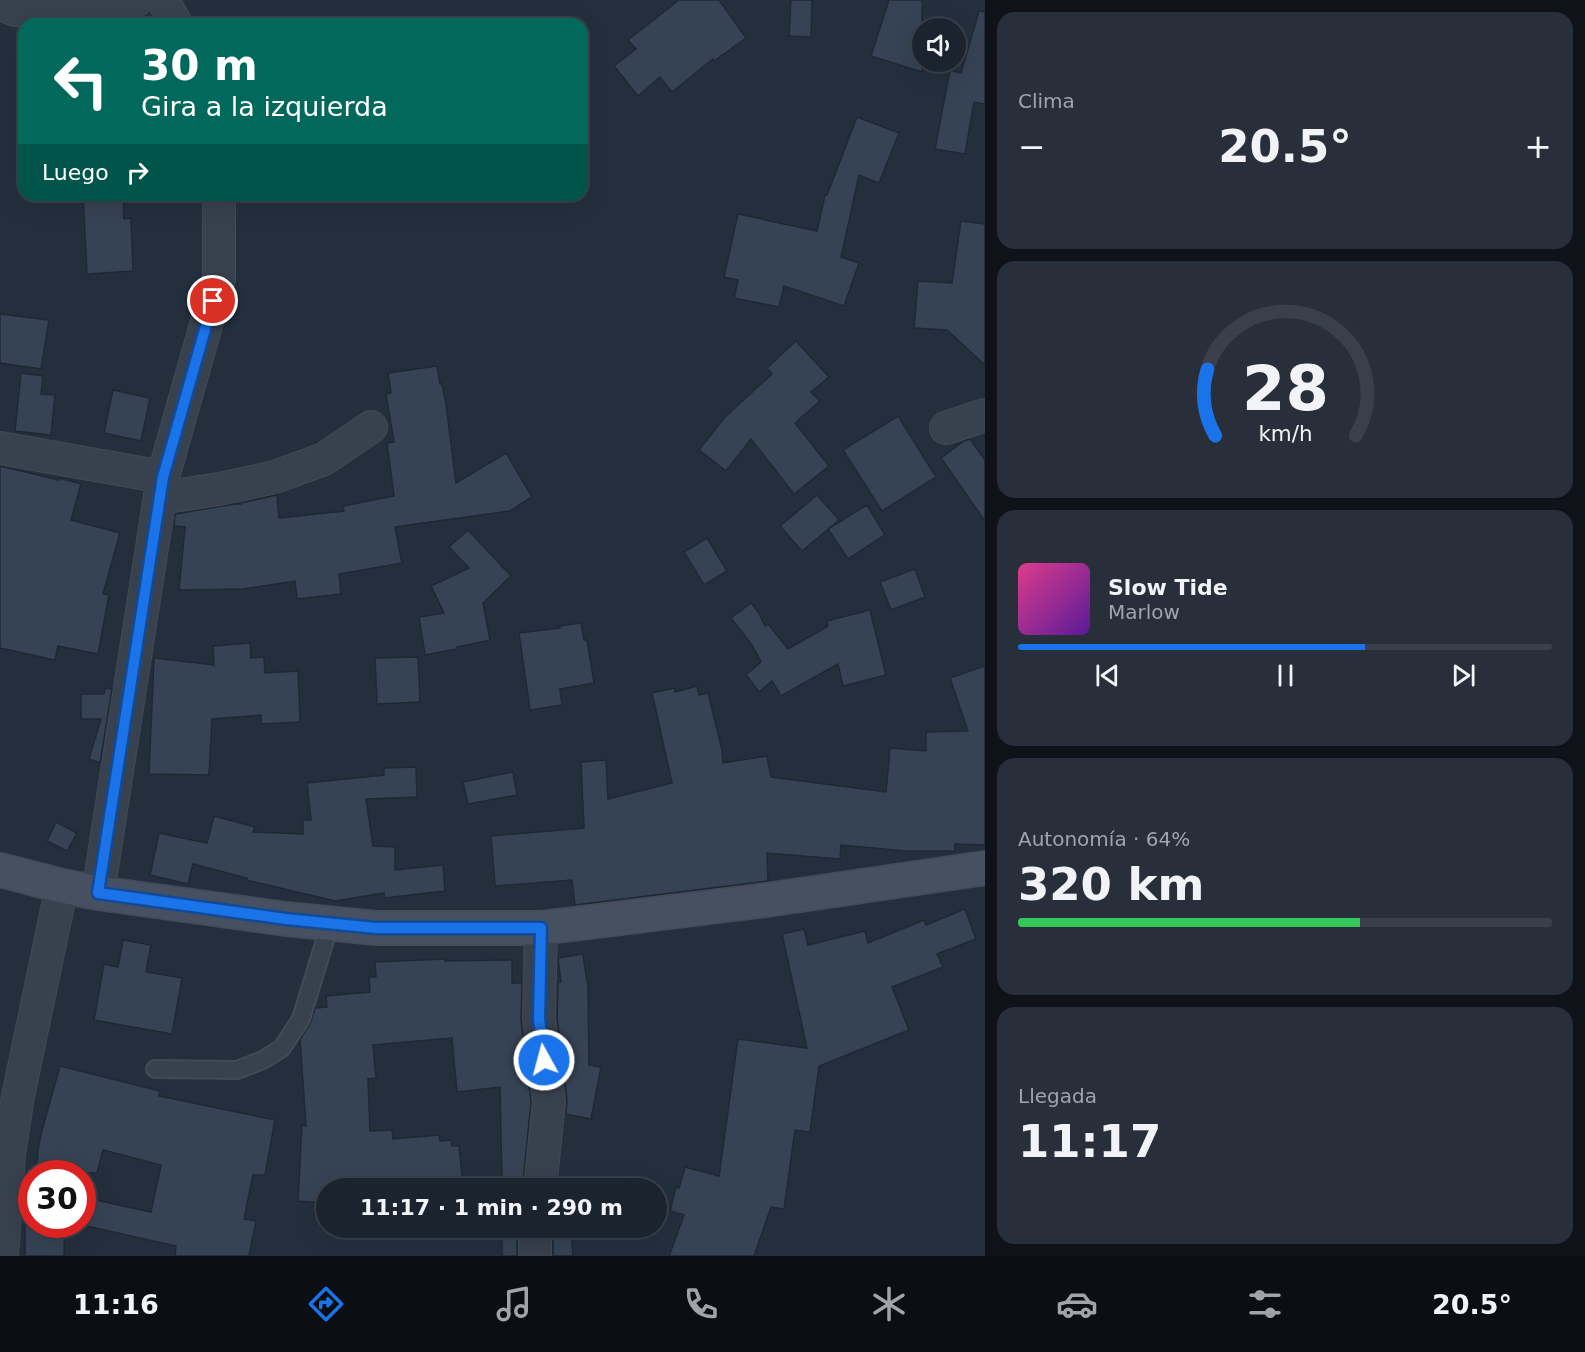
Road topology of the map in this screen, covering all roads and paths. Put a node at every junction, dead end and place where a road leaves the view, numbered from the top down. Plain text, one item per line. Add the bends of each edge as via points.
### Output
1 (137, 0) edge
2 (163, 0) edge
3 (0, 4) edge
4 (173, 18) edge
5 (219, 201) edge
6 (985, 415) edge
7 (371, 427) dead end
8 (946, 428) dead end
9 (0, 448) edge
10 (162, 487) junction
11 (985, 868) edge
12 (0, 870) edge
13 (62, 885) junction
14 (98, 893) junction
15 (330, 924) junction
16 (541, 928) junction
17 (155, 1069) dead end
18 (541, 1178) edge
19 (535, 1238) edge
20 (2, 1256) edge
21 (535, 1256) edge

1 - 3 street via 87,10 15,10
2 - 4 street
5 - 10 street via 219,279
6 - 8 street
7 - 10 street via 324,459 275,477 219,489
9 - 10 street
10 - 14 street
11 - 16 main road
12 - 13 main road
13 - 14 main road
13 - 20 street via 18,1096 9,1154
14 - 15 main road
15 - 16 main road via 376,928
15 - 17 lane via 301,1019 282,1048 237,1070
16 - 18 street via 539,1018 549,1102
19 - 21 street

